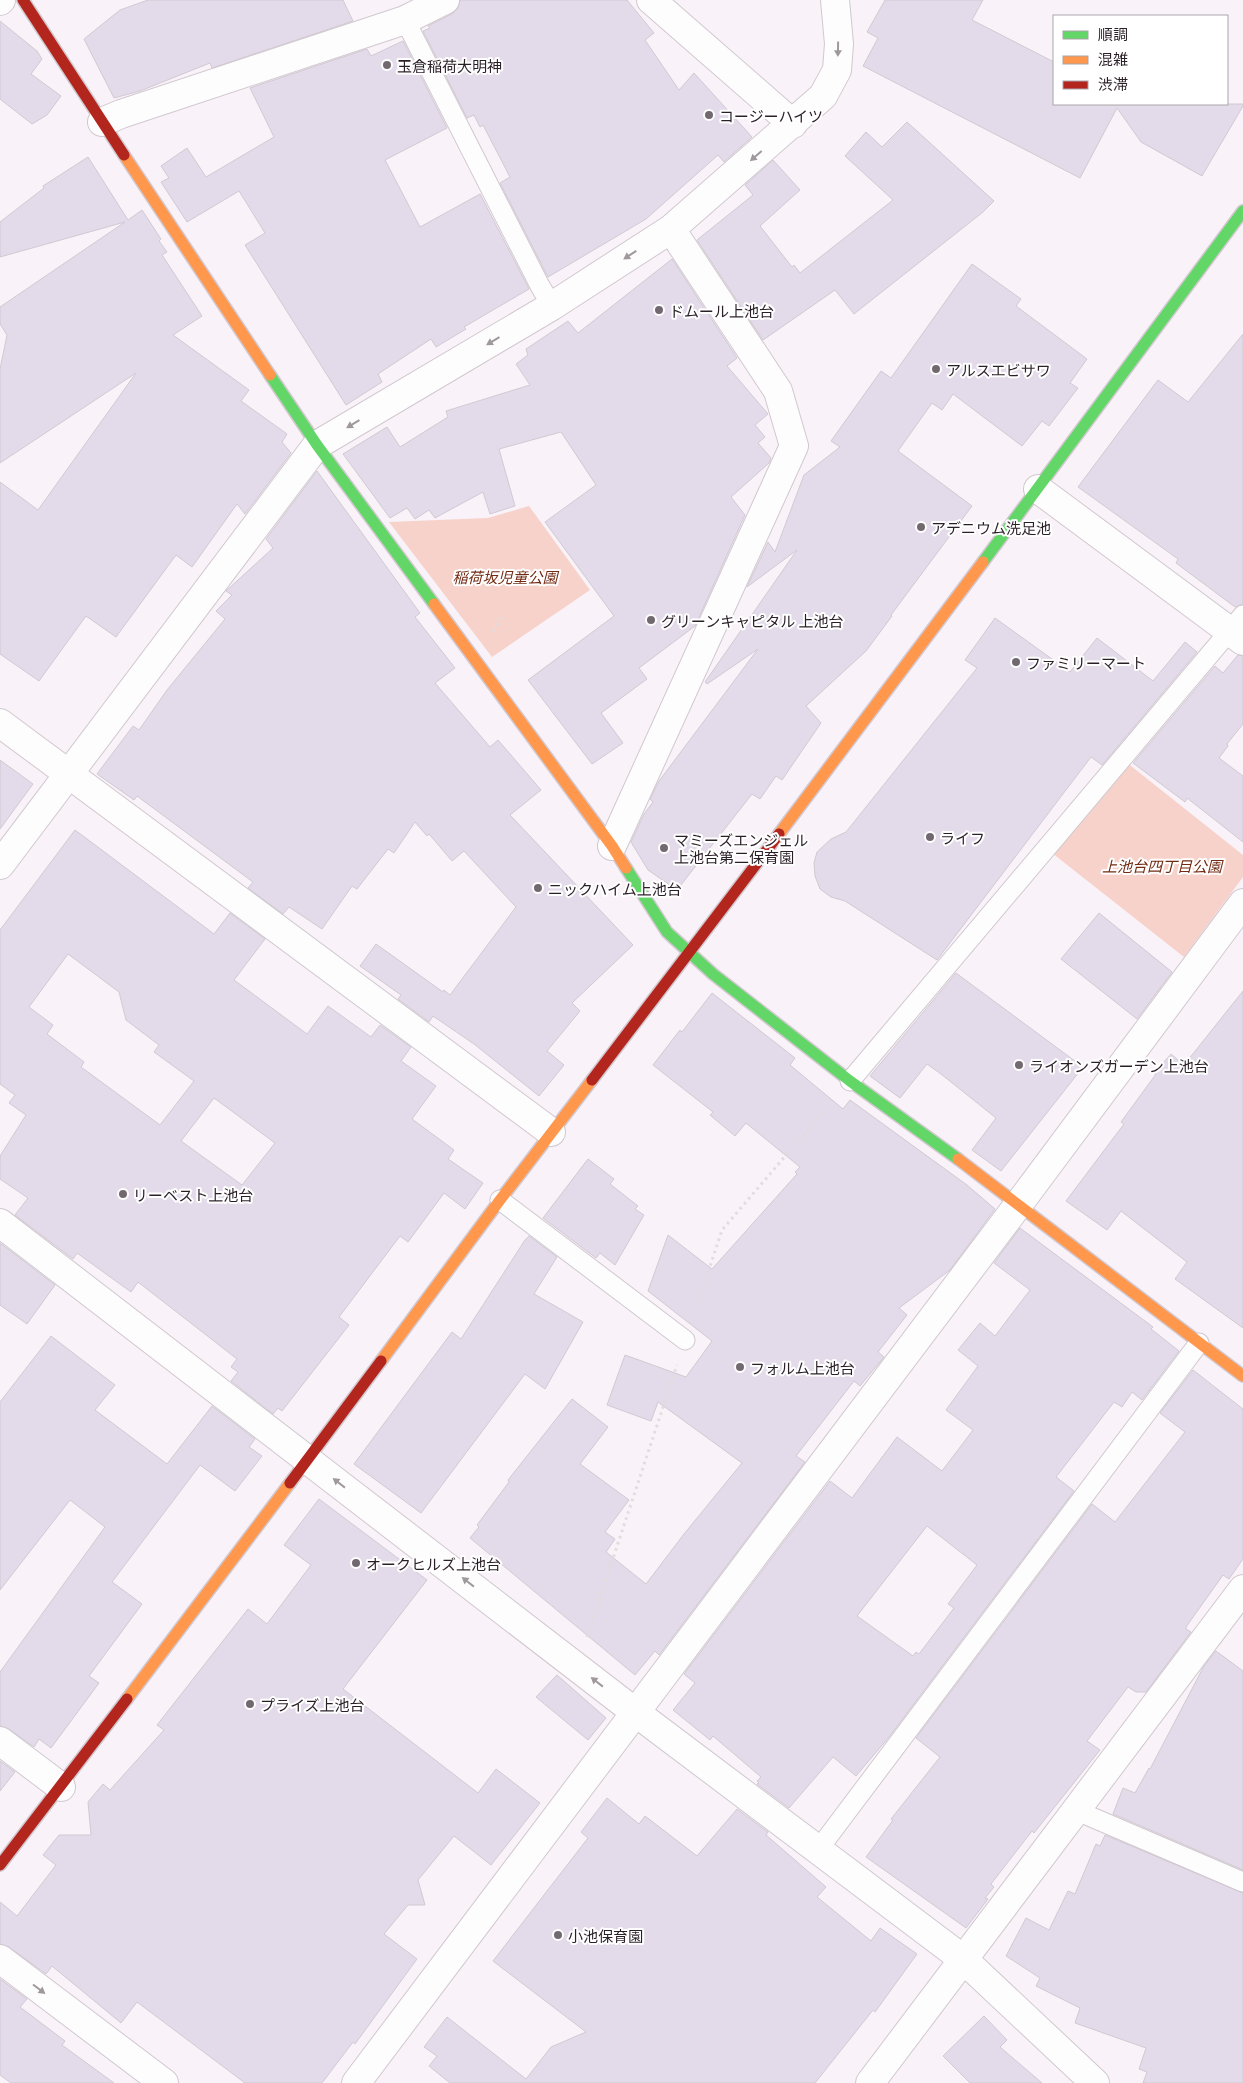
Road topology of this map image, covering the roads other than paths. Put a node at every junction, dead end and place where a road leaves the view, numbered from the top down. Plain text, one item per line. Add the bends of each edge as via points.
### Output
1 (23, 0) edge
2 (445, 0) edge
3 (650, 0) edge
4 (835, 0) edge
5 (405, 20) junction
6 (102, 122) junction
7 (793, 124) junction
8 (1243, 211) edge
9 (671, 229) junction
10 (552, 306) junction
11 (317, 445) junction
12 (1038, 489) junction
13 (1238, 629) edge
14 (0, 723) edge
15 (68, 774) junction
16 (612, 846) junction
17 (0, 865) edge
18 (1243, 903) edge
19 (689, 954) junction
20 (850, 1081) junction
21 (551, 1132) junction
22 (500, 1200) junction
23 (1018, 1205) junction
24 (0, 1223) edge
25 (685, 1340) dead end
26 (1199, 1343) junction
27 (1243, 1376) edge
28 (308, 1460) junction
29 (1243, 1588) edge
30 (635, 1712) junction
31 (0, 1741) edge
32 (61, 1787) junction
33 (1075, 1810) junction
34 (818, 1850) junction
35 (0, 1865) edge
36 (1243, 1882) edge
37 (963, 1959) junction
38 (0, 1960) edge
39 (164, 2083) edge
40 (356, 2083) edge
41 (870, 2083) edge
42 (1095, 2083) edge

1 - 6 street
2 - 5 street
3 - 7 street
4 -> 7 street via 839,44 837,70 823,96
5 - 6 street
5 - 10 lane
6 - 11 street
7 -> 9 street
8 - 12 street
9 -> 10 street
9 - 16 street via 778,391 794,446
10 -> 11 street
11 - 15 street
11 - 16 street
12 - 13 street
12 - 19 street
13 - 20 lane
14 - 15 street
15 - 17 street
15 - 21 street
16 - 19 street via 667,932
18 - 23 street
19 - 20 street
19 - 21 street
20 - 23 street
21 - 22 street
22 - 25 lane
22 - 28 street
23 - 26 street
23 - 30 street
24 - 28 street
26 - 27 street
26 - 34 lane
30 -> 28 street
28 - 32 street
29 - 33 street
30 - 34 street
30 - 40 street
31 - 32 street
32 - 35 street
33 - 36 lane
33 - 37 street
34 - 37 street
37 - 41 street
37 - 42 street
38 -> 39 street

